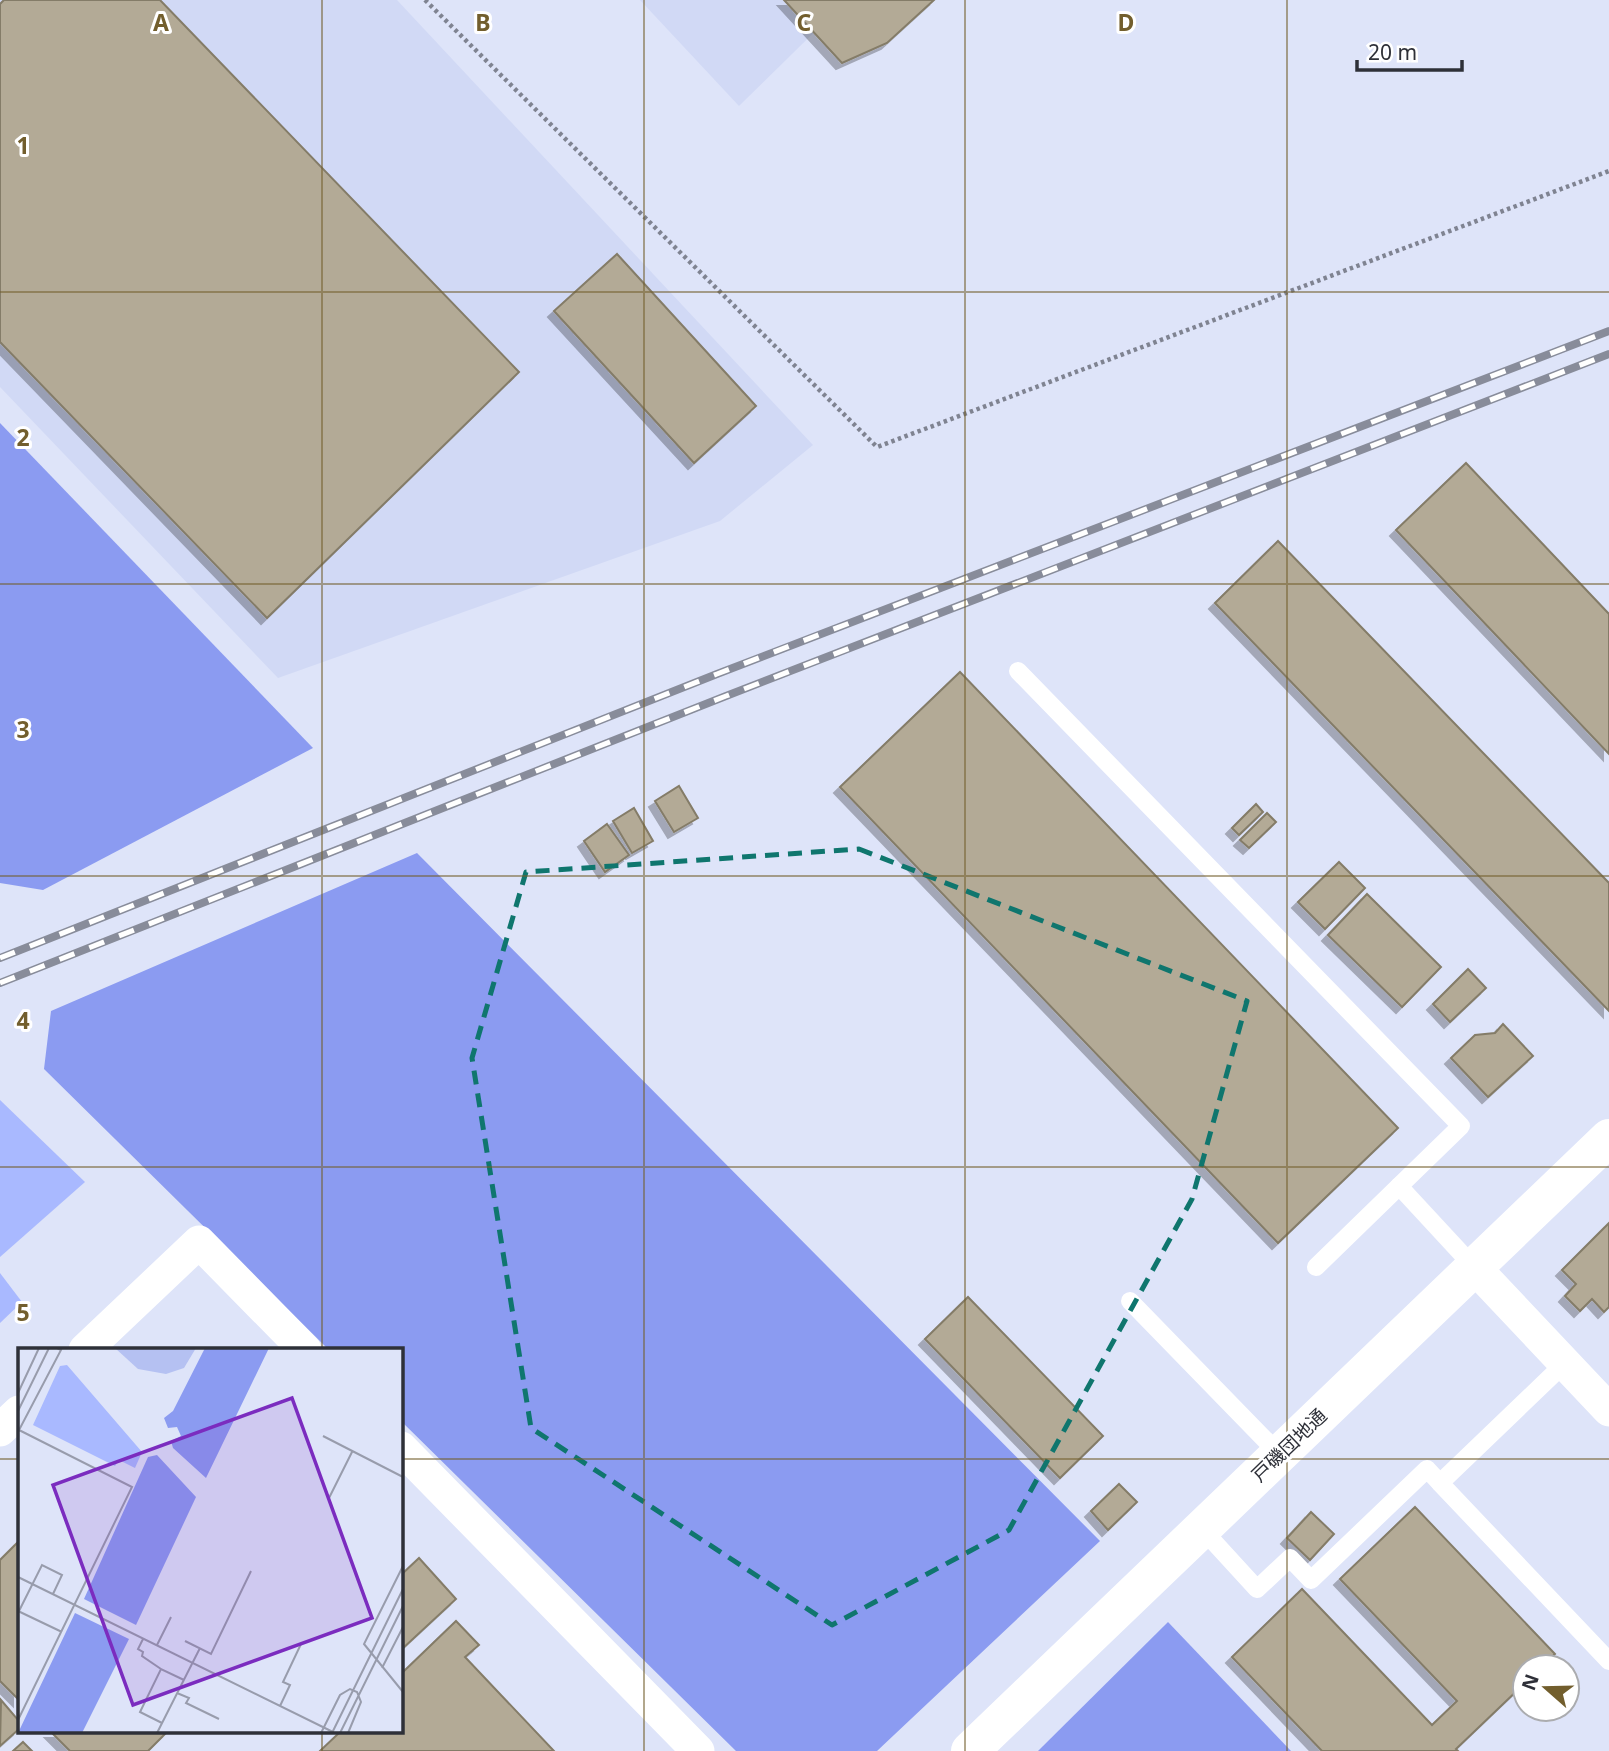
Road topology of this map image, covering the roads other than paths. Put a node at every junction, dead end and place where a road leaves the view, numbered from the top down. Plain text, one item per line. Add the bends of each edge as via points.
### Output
1 (1018, 671) dead end
2 (1609, 1138) edge
3 (1399, 1186) junction
4 (1316, 1267) dead end
5 (1474, 1267) junction
6 (1130, 1301) dead end
7 (87, 1348) edge
8 (303, 1348) edge
9 (1565, 1363) junction
10 (1609, 1410) edge
11 (18, 1413) edge
12 (0, 1430) edge
13 (402, 1449) edge
14 (1279, 1454) junction
15 (1440, 1483) junction
16 (1202, 1529) junction
17 (1609, 1661) edge
18 (698, 1751) edge
19 (970, 1751) edge

1 - 3 lane via 1461,1126
2 - 5 street, 戸磯団地通
3 - 4 lane
3 - 5 lane
5 - 9 street
5 - 14 street, 戸磯団地通
6 - 14 lane
7 - 8 street via 199,1242
9 - 10 street
9 - 15 lane
11 - 12 street
13 - 18 street
14 - 16 street, 戸磯団地通
15 - 16 lane via 1427,1469 1311,1580 1290,1558 1257,1589
15 - 17 lane
16 - 19 street, 戸磯団地通

